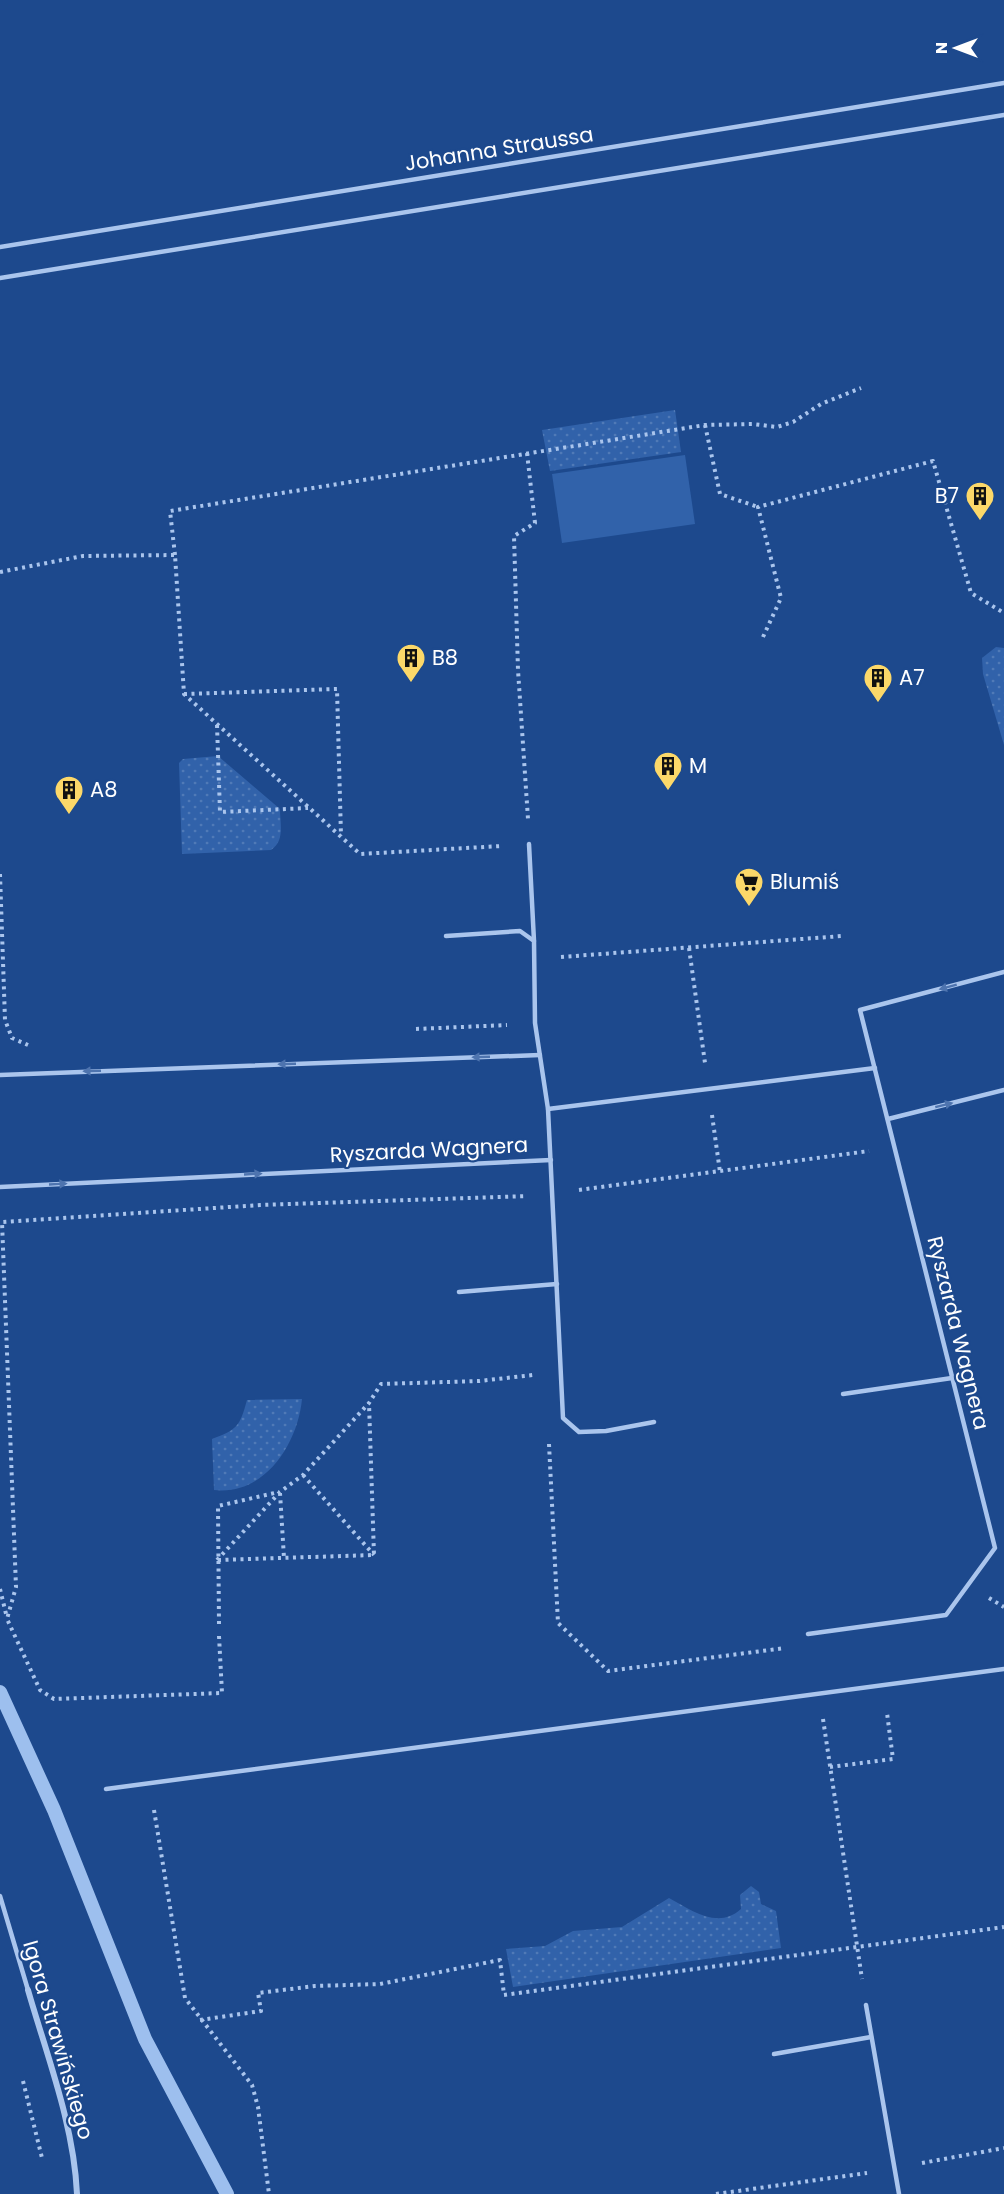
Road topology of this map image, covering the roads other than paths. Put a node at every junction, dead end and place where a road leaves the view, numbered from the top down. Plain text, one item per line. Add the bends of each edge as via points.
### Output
1 (1004, 83) edge
2 (1004, 115) edge
3 (0, 247) edge
4 (0, 278) edge
5 (529, 844) road end
6 (446, 936) dead end
7 (534, 941) junction
8 (1004, 972) edge
9 (540, 1055) junction
10 (875, 1068) junction
11 (0, 1075) edge
12 (1004, 1090) edge
13 (548, 1109) junction
14 (888, 1119) junction
15 (551, 1160) junction
16 (0, 1186) edge
17 (557, 1284) junction
18 (459, 1292) dead end
19 (952, 1378) junction
20 (843, 1394) dead end
21 (654, 1422) dead end
22 (808, 1634) dead end
23 (1004, 1669) edge
24 (106, 1789) dead end
25 (0, 1896) edge
26 (28, 1990) joint
27 (866, 2005) road end
28 (871, 2037) junction
29 (774, 2054) dead end
30 (77, 2194) edge
31 (899, 2194) edge

1 - 3 lane, Johanna Straussa
2 - 4 lane
5 - 7 lane
6 - 7 lane via 520,931
7 - 9 lane via 535,1023
8 -> 10 lane, Ryszarda Wagnera via 860,1010
9 -> 11 lane
9 - 13 lane
10 - 13 lane, Ryszarda Wagnera
10 - 14 lane, Ryszarda Wagnera
14 -> 12 lane
13 - 15 lane, Ryszarda Wagnera
14 - 19 lane, Ryszarda Wagnera
16 -> 15 lane, Ryszarda Wagnera
15 - 17 lane
17 - 18 lane
17 - 21 lane via 563,1418 579,1432
19 - 20 lane
19 - 22 lane, Ryszarda Wagnera via 995,1548 946,1616
23 - 24 lane
25 - 26 lane, Igora Strawińskiego
26 - 30 street, Igora Strawińskiego via 74,2157
27 - 28 lane
28 - 29 lane
28 - 31 lane

